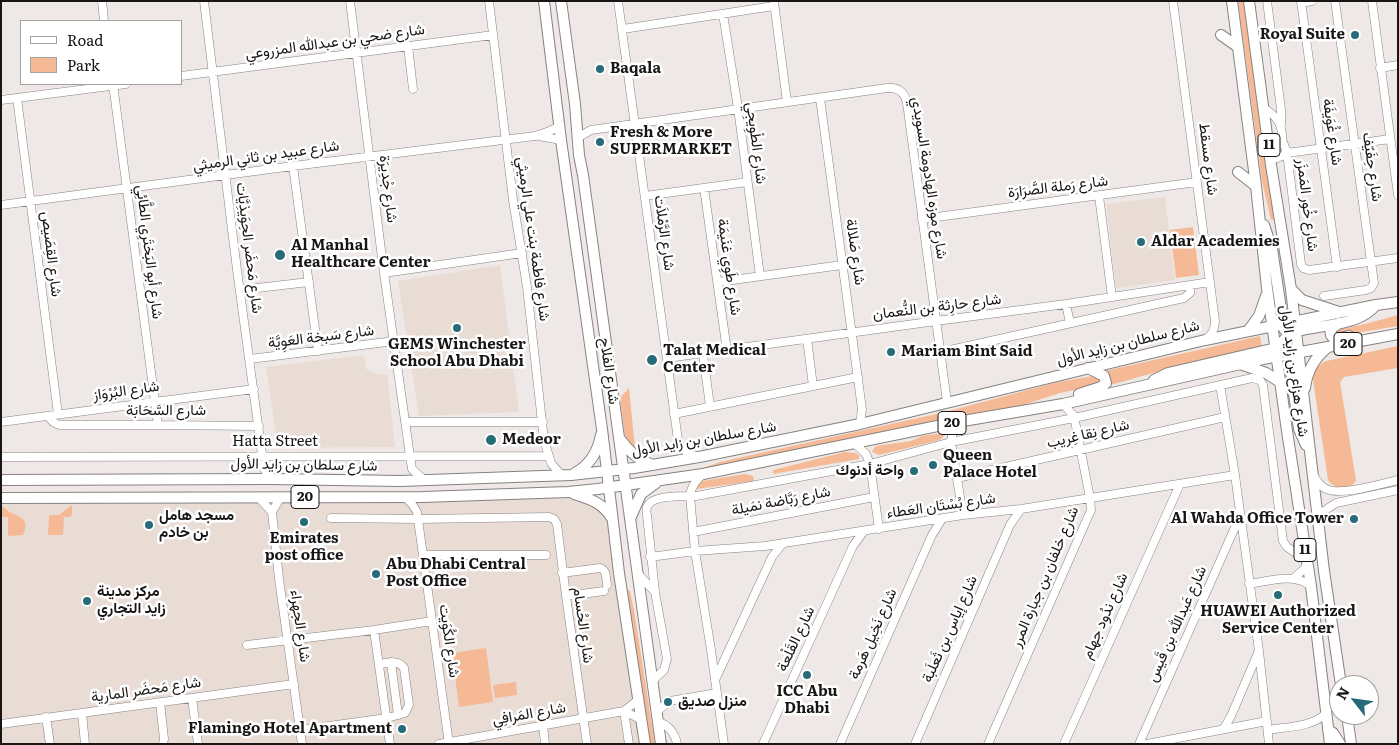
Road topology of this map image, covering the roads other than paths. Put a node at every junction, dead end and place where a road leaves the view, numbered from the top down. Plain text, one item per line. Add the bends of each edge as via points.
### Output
1 (102, 1) edge
2 (204, 1) edge
3 (350, 1) edge
4 (489, 1) edge
5 (544, 1) edge
6 (561, 1) edge
7 (618, 1) edge
8 (1173, 1) edge
9 (1232, 1) edge
10 (1249, 1) edge
11 (1267, 1) edge
12 (1312, 1) edge
13 (1335, 1) edge
14 (1372, 1) edge
15 (1301, 2) edge
16 (774, 4) edge
17 (723, 14) junction
18 (104, 20) edge
19 (623, 29) junction
20 (493, 35) junction
21 (1221, 35) dead end
22 (408, 46) junction
23 (1238, 47) junction
24 (356, 53) junction
25 (1398, 65) edge
26 (1380, 68) junction
27 (212, 72) junction
28 (182, 76) edge
29 (113, 85) edge
30 (413, 89) dead end
31 (17, 98) junction
32 (820, 98) junction
33 (1, 100) edge
34 (787, 102) junction
35 (738, 108) junction
36 (1264, 108) junction
37 (636, 123) junction
38 (1281, 124) junction
39 (576, 125) junction
40 (559, 127) junction
41 (591, 130) junction
42 (534, 136) junction
43 (578, 138) junction
44 (1282, 139) junction
45 (1390, 139) junction
46 (506, 140) junction
47 (561, 140) junction
48 (1355, 144) junction
49 (1321, 148) junction
50 (1287, 153) junction
51 (370, 156) junction
52 (1274, 162) junction
53 (293, 166) junction
54 (1238, 172) dead end
55 (226, 175) junction
56 (1396, 177) edge
57 (747, 182) junction
58 (1197, 182) junction
59 (1256, 186) junction
60 (704, 188) junction
61 (127, 189) junction
62 (1398, 195) edge
63 (645, 196) junction
64 (1098, 196) junction
65 (30, 201) junction
66 (1, 205) edge
67 (922, 219) junction
68 (1260, 219) junction
69 (522, 253) junction
70 (1398, 258) edge
71 (1371, 262) junction
72 (842, 265) junction
73 (1337, 267) junction
74 (384, 273) junction
75 (760, 276) junction
76 (309, 282) junction
77 (718, 282) junction
78 (1210, 282) junction
79 (1190, 285) junction
80 (1267, 288) junction
81 (1290, 289) junction
82 (240, 290) junction
83 (1324, 296) dead end
84 (1112, 297) junction
85 (1398, 302) edge
86 (1066, 304) junction
87 (1340, 318) junction
88 (936, 321) junction
89 (1215, 321) junction
90 (1070, 323) junction
91 (1278, 325) junction
92 (1248, 331) junction
93 (852, 332) junction
94 (1398, 334) edge
95 (1228, 335) junction
96 (1289, 335) junction
97 (1383, 337) junction
98 (806, 339) junction
99 (1204, 340) junction
100 (395, 341) junction
101 (1328, 347) junction
102 (727, 350) junction
103 (318, 351) junction
104 (941, 352) junction
105 (1276, 352) junction
106 (703, 354) junction
107 (1293, 354) junction
108 (667, 358) junction
109 (250, 359) junction
110 (1242, 365) junction
111 (1088, 368) junction
112 (858, 377) junction
113 (1280, 382) junction
114 (1147, 385) junction
115 (1220, 385) junction
116 (813, 386) junction
117 (254, 388) junction
118 (1304, 399) junction
119 (1080, 400) junction
120 (154, 401) junction
121 (947, 402) junction
122 (1059, 404) junction
123 (710, 406) junction
124 (862, 409) junction
125 (58, 414) junction
126 (674, 414) junction
127 (48, 416) junction
128 (1074, 417) junction
129 (1225, 417) junction
130 (874, 421) junction
131 (1, 422) edge
132 (406, 422) junction
133 (543, 422) junction
134 (957, 422) junction
135 (860, 424) junction
136 (158, 425) junction
137 (259, 426) junction
138 (602, 429) junction
139 (619, 437) junction
140 (951, 442) junction
141 (854, 443) junction
142 (1309, 450) junction
143 (1081, 451) junction
144 (262, 456) junction
145 (410, 456) junction
146 (548, 456) junction
147 (1, 457) edge
148 (699, 457) junction
149 (870, 464) junction
150 (654, 465) junction
151 (412, 469) junction
152 (624, 469) junction
153 (607, 471) junction
154 (1312, 471) junction
155 (703, 474) junction
156 (265, 475) junction
157 (566, 475) junction
158 (1236, 475) junction
159 (957, 478) junction
160 (1, 480) edge
161 (424, 480) junction
162 (661, 480) junction
163 (1398, 480) edge
164 (400, 481) junction
165 (1180, 484) junction
166 (626, 485) junction
167 (1166, 486) junction
168 (609, 488) junction
169 (1398, 490) edge
170 (568, 492) junction
171 (690, 496) junction
172 (406, 497) junction
173 (423, 497) junction
174 (874, 497) junction
175 (1, 498) edge
176 (259, 498) junction
177 (280, 498) junction
178 (1090, 498) junction
179 (1172, 500) junction
180 (1022, 509) junction
181 (1005, 511) junction
182 (272, 512) junction
183 (417, 515) junction
184 (963, 515) junction
185 (1240, 516) junction
186 (332, 518) dead end
187 (612, 519) junction
188 (942, 519) junction
189 (630, 520) junction
190 (921, 522) junction
191 (1318, 523) junction
192 (1010, 524) junction
193 (880, 529) junction
194 (693, 532) junction
195 (864, 532) junction
196 (848, 534) junction
197 (932, 535) junction
198 (783, 544) junction
199 (765, 546) junction
200 (853, 546) junction
201 (695, 551) junction
202 (423, 555) junction
203 (546, 555) dead end
204 (650, 557) junction
205 (772, 557) junction
206 (1307, 562) junction
207 (562, 573) junction
208 (637, 573) junction
209 (1294, 578) junction
210 (1250, 584) junction
211 (1311, 586) junction
212 (655, 592) junction
213 (566, 596) junction
214 (432, 622) junction
215 (374, 630) junction
216 (288, 641) junction
217 (247, 645) dead end
218 (711, 650) junction
219 (1259, 651) junction
220 (727, 654) junction
221 (391, 662) junction
222 (379, 664) junction
223 (1340, 675) edge
224 (715, 680) junction
225 (294, 684) junction
226 (652, 686) junction
227 (717, 693) junction
228 (192, 698) junction
229 (639, 699) junction
230 (670, 701) junction
231 (160, 702) junction
232 (624, 711) junction
233 (82, 713) junction
234 (1326, 713) junction
235 (398, 715) junction
236 (657, 716) junction
237 (1231, 716) junction
238 (46, 717) junction
239 (387, 718) junction
240 (583, 718) junction
241 (642, 720) junction
242 (1266, 721) junction
243 (1312, 723) junction
244 (1, 724) edge
245 (543, 725) junction
246 (1348, 725) edge
247 (1237, 726) junction
248 (1224, 728) junction
249 (300, 730) junction
250 (1268, 730) junction
251 (1328, 730) junction
252 (486, 740) edge
253 (449, 743) edge
254 (50, 744) edge
255 (86, 744) edge
256 (163, 744) edge
257 (198, 744) edge
258 (302, 744) edge
259 (390, 744) edge
260 (439, 744) edge
261 (545, 744) edge
262 (587, 744) edge
263 (629, 744) edge
264 (645, 744) edge
265 (661, 744) edge
266 (677, 744) edge
267 (724, 744) edge
268 (763, 744) edge
269 (840, 744) edge
270 (915, 744) edge
271 (988, 744) edge
272 (1064, 744) edge
273 (1139, 744) edge
274 (1147, 744) edge
275 (1269, 744) edge
276 (1330, 744) edge
277 (1340, 744) edge
278 (1351, 744) edge

1 - 18 street
2 - 27 street, شارع مَحضَر الحِوَيذِيَّات
3 - 24 street, شارع جْدِيرَة
4 - 20 street, شارع فاطمة بنت علي الرميثي
5 - 40 main road, شارع الفلاح
6 - 39 main road, شارع الفلاح
7 - 19 street, شارع الرَّمْلاَت
8 - 58 street, شارع مسقط
9 - 23 main road, شارع هزاع بن زايد الأول / 11
10 - 36 main road, شارع هزاع بن زايد الأول / 11
11 - 38 street
12 - 15 street
13 - 48 street, شارع حِفَيّف
14 - 26 street
15 - 49 street, شارع غُوَيفَة
16 - 17 street
16 - 34 street
17 - 19 street
17 - 35 street, شارع الطْوِيجِي
19 - 37 street, شارع الرَّمْلاَت
20 - 22 street, شارع ضحي بن عبدالله المزروعي
20 - 46 street, شارع فاطمة بنت علي الرميثي
21 - 23 main road
22 - 24 street, شارع ضحي بن عبدالله المزروعي
22 - 30 street
23 - 59 main road, شارع هزاع بن زايد الأول / 11
24 - 27 street, شارع ضحي بن عبدالله المزروعي
24 - 51 street, شارع جْدِيرَة
25 - 26 street
26 - 45 street
27 - 28 street, شارع ضحي بن عبدالله المزروعي
27 - 55 street, شارع مَحضَر الحِوَيذِيَّات
29 - 31 street
29 - 61 street, شارع أبو البَختَرِي الطَّائِي
31 - 33 street
31 - 65 street, شارع القِصَيص
32 - 34 street, شارع موزه الهادومة السويدي
32 - 67 street, شارع موزه الهادومة السويدي via 892,87 904,94
32 - 72 street, شارع صَلالة
34 - 35 street, شارع موزه الهادومة السويدي
35 - 37 street, شارع موزه الهادومة السويدي
35 - 57 street, شارع الطْوِيجِي
36 - 38 street
36 - 52 main road, شارع هزاع بن زايد الأول / 11
37 - 41 street, شارع موزه الهادومة السويدي
37 - 63 street, شارع الرَّمْلاَت
38 - 44 street
39 - 41 street, شارع موزه الهادومة السويدي
39 - 43 main road, شارع الفلاح
40 - 42 street, شارع عبيد بن ثاني الرميثي
40 - 47 main road, شارع الفلاح
41 - 43 street, شارع موزه الهادومة السويدي
42 - 46 street, شارع عبيد بن ثاني الرميثي
42 - 47 street, شارع عبيد بن ثاني الرميثي
43 - 139 main road, شارع الفلاح
44 - 50 street, شارع خُور المَمزَر
44 - 52 street
45 - 48 street
45 - 56 street
46 - 51 street, شارع عبيد بن ثاني الرميثي
46 - 69 street, شارع فاطمة بنت علي الرميثي
47 - 138 main road, شارع الفلاح
48 - 49 street
48 - 71 street, شارع حِفَيّف
49 - 50 street
49 - 73 street, شارع غُوَيفَة
50 - 52 street
50 - 73 street, شارع خُور المَمزَر via 1302,266 1309,270
51 - 53 street, شارع عبيد بن ثاني الرميثي
51 - 74 street, شارع جْدِيرَة
52 - 81 main road, شارع هزاع بن زايد الأول / 11
53 - 55 street, شارع عبيد بن ثاني الرميثي
53 - 76 street
54 - 59 main road
55 - 61 street, شارع عبيد بن ثاني الرميثي
55 - 82 street, شارع مَحضَر الحِوَيذِيَّات
56 - 62 street
57 - 60 street
57 - 75 street, شارع الطْوِيجِي
58 - 64 street, شارع رَملة الصَّرَارَة
58 - 78 street, شارع مسقط
59 - 68 main road, شارع هزاع بن زايد الأول / 11
60 - 63 street
60 - 77 street, شارع طَوِي غنَيمَة
61 - 65 street, شارع عبيد بن ثاني الرميثي
61 - 120 street, شارع أبو البَختَرِي الطَّائِي
63 - 108 street, شارع الرَّمْلاَت
64 - 67 street, شارع رَملة الصَّرَارَة
64 - 84 street
65 - 66 street, شارع عبيد بن ثاني الرميثي
65 - 125 street, شارع القِصَيص
67 - 88 street, شارع موزه الهادومة السويدي
68 - 80 main road, شارع هزاع بن زايد الأول / 11
68 - 91 main road via 1272,249
69 - 74 street
69 - 133 street, شارع فاطمة بنت علي الرميثي
70 - 71 street, شارع خُور المَمزَر
71 - 73 street, شارع خُور المَمزَر
71 - 83 street, شارع حِفَيّف via 1374,283 1371,288
72 - 75 street
72 - 93 street, شارع صَلالة
74 - 100 street, شارع جْدِيرَة
75 - 77 street
76 - 82 street
76 - 103 street
77 - 102 street, شارع طَوِي غنَيمَة
78 - 79 street, شارع حارِثة بن النُّعمان
78 - 89 street, شارع مسقط
79 - 84 street, شارع حارِثة بن النُّعمان
79 - 90 street via 1190,293 1184,298
80 - 91 main road, شارع هزاع بن زايد الأول / 11
80 - 92 main road via 1263,307
81 - 87 main road via 1302,300
81 - 96 main road, شارع هزاع بن زايد الأول / 11
82 - 109 street, شارع مَحضَر الحِوَيذِيَّات
84 - 86 street, شارع حارِثة بن النُّعمان
85 - 87 main road, شارع سلطان بن زايد الأول / 20 via 1376,305
86 - 88 street, شارع حارِثة بن النُّعمان
86 - 90 street
87 - 96 main road, شارع سلطان بن زايد الأول / 20
87 - 97 main road via 1331,329 1330,334 1334,338 1364,334
88 - 93 street, شارع حارِثة بن النُّعمان
88 - 104 street, شارع موزه الهادومة السويدي
89 - 95 street
89 - 99 street via 1212,334
90 - 104 street
91 - 92 main road, شارع سلطان بن زايد الأول / 20
91 - 96 main road, شارع سلطان بن زايد الأول / 20
91 - 96 main road
91 - 105 main road, شارع هزاع بن زايد الأول / 11
92 - 95 main road, شارع سلطان بن زايد الأول / 20
93 - 98 street, شارع حارِثة بن النُّعمان
93 - 112 street, شارع صَلالة
94 - 97 main road, شارع سلطان بن زايد الأول / 20
95 - 99 main road, شارع سلطان بن زايد الأول / 20
96 - 105 main road
96 - 107 main road, شارع هزاع بن زايد الأول / 11
97 - 101 main road, شارع سلطان بن زايد الأول / 20
98 - 102 street, شارع حارِثة بن النُّعمان
98 - 116 street
99 - 111 main road, شارع سلطان بن زايد الأول / 20
100 - 103 street, شارع سَبخة العَوِيَّة
100 - 132 street, شارع جْدِيرَة
101 - 107 main road, شارع سلطان بن زايد الأول / 20
101 - 118 main road via 1318,355 1310,369
102 - 106 street, شارع حارِثة بن النُّعمان
103 - 109 street, شارع سَبخة العَوِيَّة
104 - 121 street, شارع موزه الهادومة السويدي
105 - 107 main road, شارع سلطان بن زايد الأول / 20
105 - 110 main road, شارع سلطان بن زايد الأول / 20
105 - 113 main road, شارع هزاع بن زايد الأول / 11
105 - 114 main road via 1168,373
106 - 108 street, شارع حارِثة بن النُّعمان
106 - 123 street
107 - 118 main road, شارع هزاع بن زايد الأول / 11
107 - 142 main road via 1298,429
108 - 126 street, شارع الرَّمْلاَت
109 - 117 street, شارع مَحضَر الحِوَيذِيَّات
110 - 113 main road
110 - 114 main road, شارع سلطان بن زايد الأول / 20
111 - 121 main road, شارع سلطان بن زايد الأول / 20
111 - 122 main road via 1104,376 1104,385 1063,399
112 - 116 street
112 - 124 street, شارع صَلالة
113 - 206 main road, شارع هزاع بن زايد الأول / 11
114 - 119 main road, شارع سلطان بن زايد الأول / 20
115 - 128 street
115 - 129 street
115 - 206 street via 1252,378 1260,380 1263,385 1283,541
116 - 123 street
117 - 120 street, شارع البُرْوَاز
117 - 137 street, شارع مَحضَر الحِوَيذِيَّات
118 - 142 main road, شارع هزاع بن زايد الأول / 11
119 - 122 main road, شارع سلطان بن زايد الأول / 20
119 - 128 street
120 - 125 street, شارع البُرْوَاز
120 - 136 street, شارع أبو البَختَرِي الطَّائِي
121 - 130 main road, شارع سلطان بن زايد الأول / 20
122 - 128 street, شارع خلفان بن جبارة المرر
122 - 134 main road, شارع سلطان بن زايد الأول / 20
123 - 126 street
124 - 130 street
124 - 135 street, شارع صَلالة
125 - 127 street, شارع البُرْوَاز
126 - 148 street, شارع الرَّمْلاَت via 680,446 688,454
127 - 131 street, شارع البُرْوَاز
127 - 136 street, شارع السَّحَابَة via 59,425
128 - 140 street
128 - 143 street, شارع خلفان بن جبارة المرر
129 - 143 street, شارع نِقا غِريب
129 - 158 street
130 - 135 main road, شارع سلطان بن زايد الأول / 20
132 - 133 street
132 - 145 street, شارع جْدِيرَة
133 - 146 street, شارع فاطمة بنت علي الرميثي
134 - 140 street
134 - 141 main road, شارع سلطان بن زايد الأول / 20
135 - 148 main road, شارع سلطان بن زايد الأول / 20
136 - 137 street, شارع السَّحَابَة
137 - 144 street, شارع مَحضَر الحِوَيذِيَّات
138 - 153 main road, شارع الفلاح
138 - 157 main road via 592,459 586,466
139 - 150 main road via 640,460
139 - 152 main road, شارع الفلاح
140 - 149 street
140 - 159 street
141 - 149 street via 866,454
141 - 155 main road, شارع سلطان بن زايد الأول / 20
142 - 154 main road, شارع هزاع بن زايد الأول / 11
143 - 159 street, شارع نِقا غِريب
143 - 178 street, شارع خلفان بن جبارة المرر
144 - 145 street, Hatta Street
144 - 147 street, Hatta Street
144 - 156 street, شارع مَحضَر الحِوَيذِيَّات
145 - 146 street, Hatta Street
145 - 151 street, شارع جْدِيرَة
146 - 157 street, شارع فاطمة بنت علي الرميثي
148 - 150 main road, شارع سلطان بن زايد الأول / 20
149 - 171 street
149 - 174 street
150 - 152 main road, شارع سلطان بن زايد الأول / 20
151 - 161 street
151 - 164 street
152 - 153 main road, شارع سلطان بن زايد الأول / 20
152 - 166 main road, شارع الفلاح
153 - 157 main road, شارع سلطان بن زايد الأول / 20
153 - 168 main road, شارع الفلاح
154 - 163 street via 1320,484 1341,492
154 - 191 main road, شارع هزاع بن زايد الأول / 11
155 - 162 main road, شارع سلطان بن زايد الأول / 20
155 - 171 street via 695,482
156 - 160 main road, شارع سلطان بن زايد الأول / 20
156 - 164 main road, شارع سلطان بن زايد الأول / 20
157 - 161 main road, شارع سلطان بن زايد الأول / 20
158 - 165 street, شارع بُسْتَان العَطاء
158 - 185 street
159 - 184 street
161 - 164 main road, شارع سلطان بن زايد الأول / 20
162 - 166 main road, شارع سلطان بن زايد الأول / 20
162 - 189 main road via 642,494
165 - 167 street, شارع بُسْتَان العَطاء
165 - 179 street, شارع ندُود جهام
166 - 168 main road, شارع سلطان بن زايد الأول / 20
166 - 189 main road, شارع الفلاح
167 - 178 street, شارع بُسْتَان العَطاء
167 - 179 street
168 - 170 main road, شارع سلطان بن زايد الأول / 20
168 - 187 main road, شارع الفلاح
169 - 191 street via 1336,503 1324,511
170 - 173 main road, شارع سلطان بن زايد الأول / 20
170 - 187 main road via 597,502
171 - 194 street
171 - 204 street via 658,498 648,504
172 - 173 main road, شارع سلطان بن زايد الأول / 20
172 - 177 main road, شارع سلطان بن زايد الأول / 20
172 - 183 street, شارع الكُوَيت
173 - 183 street, شارع الكُوَيت
174 - 193 street
174 - 194 street, شارع رَبَّاضة نمَيلة
175 - 176 main road, شارع سلطان بن زايد الأول / 20
176 - 177 main road, شارع سلطان بن زايد الأول / 20
176 - 182 street
177 - 182 street
178 - 180 street, شارع بُسْتَان العَطاء
178 - 271 street, شارع خلفان بن جبارة المرر via 1090,515
179 - 272 street, شارع ندُود جهام
180 - 181 street, شارع بُسْتَان العَطاء
180 - 192 street, شارع إياس بن ثَعلَبة
181 - 184 street, شارع بُسْتَان العَطاء
181 - 192 street
182 - 216 street, شارع الجهراء
183 - 186 street
183 - 202 street, شارع الكُوَيت
183 - 207 street, شارع الحُسام via 554,519
184 - 188 street, شارع بُسْتَان العَطاء
185 - 210 street
185 - 273 street, شارع عَبدالله بن قَيس
187 - 229 main road, شارع الفلاح
188 - 190 street, شارع بُسْتَان العَطاء
188 - 197 street, شارع نَخِيل هَرمة
189 - 208 main road, شارع الفلاح
190 - 193 street, شارع بُسْتَان العَطاء
190 - 197 street
191 - 223 main road, شارع هزاع بن زايد الأول / 11
192 - 270 street, شارع إياس بن ثَعلَبة
193 - 195 street, شارع بُسْتَان العَطاء
194 - 201 street
195 - 196 street, شارع بُسْتَان العَطاء
195 - 200 street, شارع القَلْعة
196 - 198 street, شارع بُسْتَان العَطاء
196 - 200 street
197 - 269 street, شارع نَخِيل هَرمة
198 - 199 street, شارع بُسْتَان العَطاء
198 - 205 street
199 - 201 street, شارع بُسْتَان العَطاء
199 - 205 street
200 - 268 street, شارع القَلْعة
201 - 204 street, شارع بُسْتَان العَطاء
201 - 218 street
202 - 203 street
202 - 214 street, شارع الكُوَيت
204 - 212 street
205 - 220 street
206 - 209 street
206 - 211 main road, شارع هزاع بن زايد الأول / 11
207 - 213 street, شارع الحُسام
207 - 213 street via 600,568 606,572 606,588
208 - 212 street
208 - 226 main road, شارع الفلاح
209 - 210 street
209 - 211 street
210 - 219 street
211 - 234 main road, شارع هزاع بن زايد الأول / 11
212 - 226 street via 668,659
213 - 240 street, شارع الحُسام
214 - 215 street
214 - 253 street, شارع الكُوَيت
215 - 216 street
215 - 222 street
216 - 217 street
216 - 225 street, شارع الجهراء
218 - 220 street
218 - 224 street
219 - 237 street
219 - 242 street
220 - 224 street
221 - 222 street
221 - 235 street
221 - 235 street via 400,664 405,671 409,705 405,713
222 - 239 street
224 - 227 street
225 - 228 street, شارع مَحضَر المارية
225 - 249 street, شارع الجهراء
226 - 230 street
226 - 236 main road, شارع الفلاح
227 - 230 street
227 - 267 street
228 - 231 street, شارع مَحضَر المارية
228 - 257 street
229 - 232 street, شارع المَرافِي
229 - 241 main road, شارع الفلاح
230 - 236 street
231 - 233 street, شارع مَحضَر المارية
231 - 256 street
232 - 240 street, شارع المَرافِي
232 - 241 street
232 - 263 street
233 - 238 street, شارع مَحضَر المارية
233 - 255 street
234 - 243 street
234 - 251 main road, شارع هزاع بن زايد الأول / 11
235 - 239 street
236 - 265 main road, شارع الفلاح
236 - 266 street via 671,729
237 - 247 street
237 - 248 street
238 - 244 street, شارع مَحضَر المارية
238 - 254 street
239 - 249 street
239 - 259 street
240 - 245 street, شارع المَرافِي
240 - 262 street, شارع الحُسام
241 - 264 main road, شارع الفلاح
242 - 247 street
242 - 250 street
243 - 250 street
243 - 251 street
245 - 252 street, شارع المَرافِي
245 - 261 street
246 - 278 main road
247 - 248 street
248 - 274 street
249 - 258 street, شارع الجهراء
250 - 275 street
251 - 276 main road, شارع هزاع بن زايد الأول / 11
251 - 277 main road
252 - 253 street, شارع المَرافِي
253 - 260 street, شارع المَرافِي

